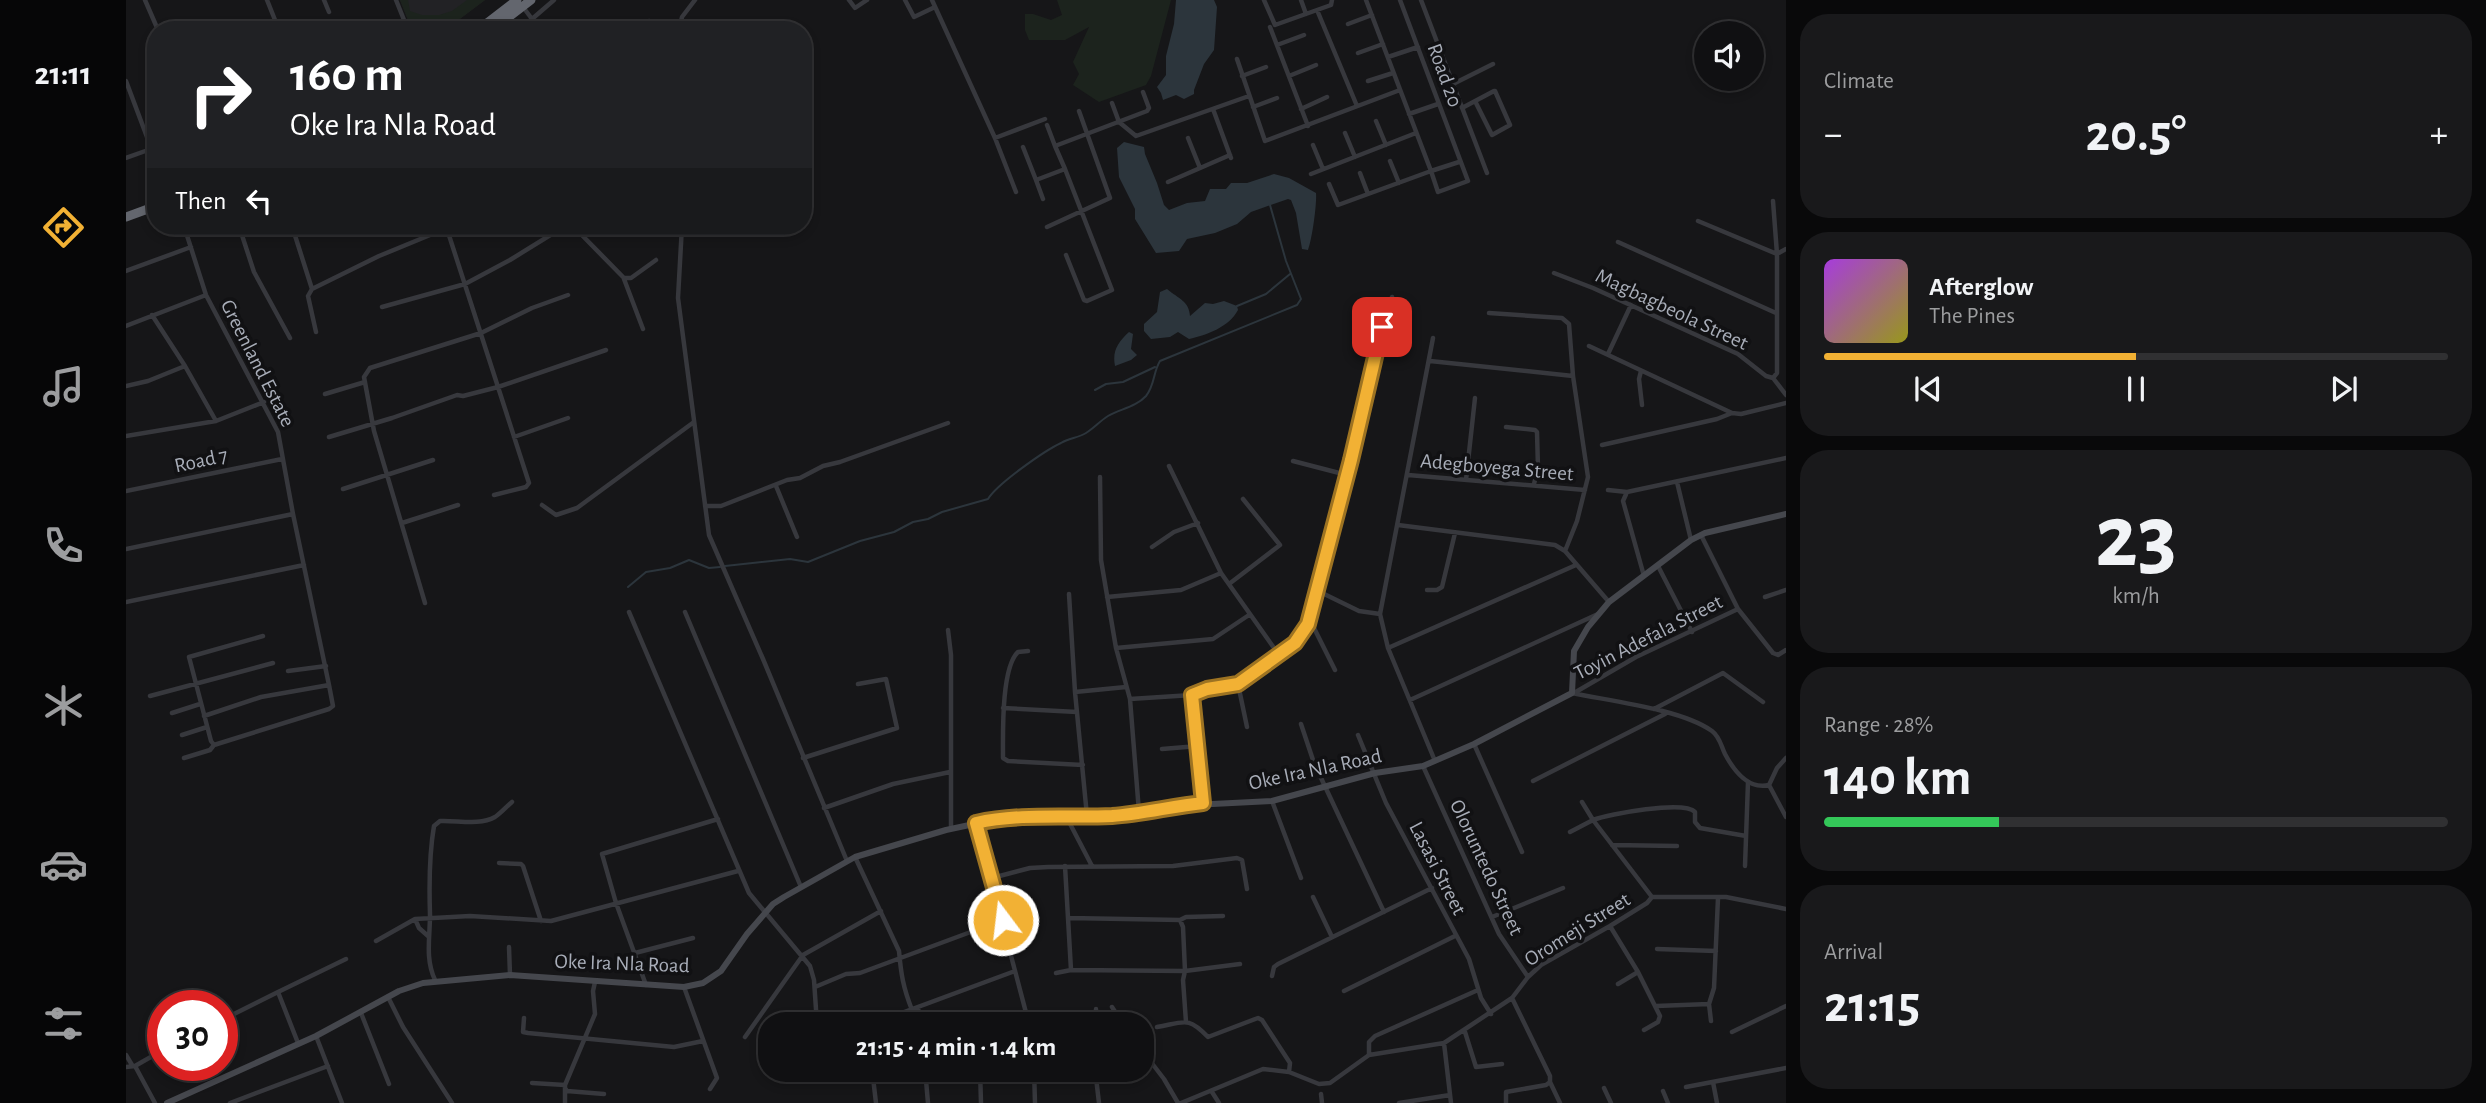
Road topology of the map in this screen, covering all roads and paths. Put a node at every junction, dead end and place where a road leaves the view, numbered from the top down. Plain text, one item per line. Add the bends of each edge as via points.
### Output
1 (145, 0) edge
2 (267, 0) edge
3 (324, 0) edge
4 (396, 0) edge
5 (531, 0) edge
6 (554, 0) edge
7 (695, 0) edge
8 (849, 0) edge
9 (867, 0) edge
10 (905, 0) edge
11 (932, 0) edge
12 (1264, 0) edge
13 (1301, 0) edge
14 (1332, 0) edge
15 (1366, 0) edge
16 (1401, 0) edge
17 (1421, 0) edge
18 (520, 3) edge
19 (936, 7) junction
20 (1317, 10) junction
21 (329, 12) dead end
22 (1306, 14) junction
23 (1371, 15) junction
24 (532, 19) junction
25 (154, 21) edge
26 (275, 21) edge
27 (404, 21) edge
28 (492, 21) edge
29 (501, 21) edge
30 (529, 21) edge
31 (681, 21) edge
32 (1348, 24) dead end
33 (1270, 27) dead end
34 (1304, 35) dead end
35 (1383, 44) junction
36 (1277, 45) junction
37 (1418, 47) junction
38 (1358, 53) dead end
39 (1388, 57) junction
40 (1237, 59) dead end
41 (1493, 64) dead end
42 (1316, 65) dead end
43 (1266, 67) dead end
44 (1393, 73) junction
45 (1242, 76) junction
46 (1289, 76) junction
47 (126, 81) edge
48 (1368, 81) dead end
49 (1453, 84) junction
50 (1400, 90) junction
51 (1143, 92) dead end
52 (1249, 96) junction
53 (1327, 97) dead end
54 (1277, 98) dead end
55 (1475, 101) junction
56 (1112, 103) dead end
57 (1438, 104) junction
58 (1253, 107) junction
59 (1357, 107) junction
60 (1462, 108) junction
61 (1213, 109) junction
62 (1301, 109) junction
63 (1079, 111) dead end
64 (1409, 114) junction
65 (1045, 119) dead end
66 (1376, 121) dead end
67 (1119, 122) junction
68 (1048, 125) dead end
69 (1308, 126) junction
70 (1087, 133) junction
71 (1345, 133) dead end
72 (1416, 133) junction
73 (147, 138) edge
74 (995, 138) junction
75 (1188, 138) dead end
76 (1313, 145) dead end
77 (1386, 145) junction
78 (1055, 146) junction
79 (1023, 147) dead end
80 (147, 150) edge
81 (1354, 157) junction
82 (126, 158) edge
83 (1390, 161) dead end
84 (1459, 162) junction
85 (1200, 168) junction
86 (1065, 169) junction
87 (1324, 169) junction
88 (1431, 171) junction
89 (1360, 173) dead end
90 (1487, 173) dead end
91 (1311, 174) dead end
92 (1036, 180) junction
93 (1168, 182) dead end
94 (1399, 183) junction
95 (1329, 184) dead end
96 (1016, 192) dead end
97 (1368, 194) junction
98 (1043, 199) dead end
99 (1773, 201) dead end
100 (147, 203) edge
101 (147, 210) edge
102 (126, 211) edge
103 (1083, 211) junction
104 (126, 218) edge
105 (1698, 221) dead end
106 (1047, 227) dead end
107 (187, 235) edge
108 (242, 235) edge
109 (295, 235) edge
110 (428, 235) edge
111 (449, 235) edge
112 (550, 235) edge
113 (582, 235) edge
114 (682, 235) edge
115 (1618, 242) dead end
116 (191, 247) junction
117 (1786, 249) edge
118 (1777, 254) junction
119 (1066, 255) dead end
120 (656, 260) dead end
121 (126, 271) edge
122 (1554, 273) dead end
123 (624, 278) junction
124 (465, 284) junction
125 (312, 289) junction
126 (206, 295) junction
127 (568, 295) dead end
128 (1392, 296) dead end
129 (1786, 303) edge
130 (1777, 304) junction
131 (1631, 305) junction
132 (382, 307) dead end
133 (1489, 313) dead end
134 (1776, 313) junction
135 (152, 315) junction
136 (126, 326) edge
137 (643, 329) dead end
138 (316, 332) dead end
139 (481, 333) junction
140 (290, 338) dead end
141 (1433, 338) dead end
142 (1589, 346) dead end
143 (606, 349) dead end
144 (1608, 354) junction
145 (1430, 361) junction
146 (185, 366) junction
147 (1641, 371) junction
148 (1573, 376) junction
149 (1773, 378) junction
150 (364, 380) junction
151 (126, 386) edge
152 (498, 387) junction
153 (325, 394) dead end
154 (1786, 395) edge
155 (1475, 398) dead end
156 (264, 402) junction
157 (1786, 403) edge
158 (1642, 405) dead end
159 (1732, 412) junction
160 (568, 418) dead end
161 (216, 421) junction
162 (694, 422) junction
163 (373, 424) junction
164 (948, 424) dead end
165 (1506, 427) dead end
166 (126, 436) edge
167 (329, 436) dead end
168 (514, 437) junction
169 (1602, 445) dead end
170 (1786, 458) edge
171 (282, 459) junction
172 (433, 460) dead end
173 (1293, 461) dead end
174 (1169, 466) dead end
175 (388, 473) junction
176 (1347, 475) junction
177 (1408, 475) junction
178 (1100, 477) dead end
179 (1466, 480) junction
180 (1677, 482) junction
181 (1534, 484) junction
182 (776, 486) junction
183 (343, 489) dead end
184 (1585, 490) junction
185 (1608, 490) dead end
186 (126, 491) edge
187 (1627, 492) junction
188 (494, 495) dead end
189 (1243, 499) dead end
190 (458, 505) dead end
191 (542, 505) dead end
192 (705, 506) junction
193 (293, 514) junction
194 (1786, 514) edge
195 (402, 523) junction
196 (1198, 523) junction
197 (1398, 525) junction
198 (1455, 533) junction
199 (1701, 535) junction
200 (797, 537) dead end
201 (1691, 540) junction
202 (1152, 547) dead end
203 (126, 549) edge
204 (1564, 551) junction
205 (304, 565) junction
206 (1576, 565) junction
207 (1657, 566) junction
208 (1221, 573) junction
209 (1644, 576) junction
210 (1229, 584) junction
211 (1427, 590) dead end
212 (1786, 590) edge
213 (1318, 591) junction
214 (1069, 594) dead end
215 (1107, 597) junction
216 (1765, 597) dead end
217 (1609, 602) junction
218 (126, 603) edge
219 (425, 603) dead end
220 (1738, 609) junction
221 (629, 612) dead end
222 (685, 612) dead end
223 (1380, 614) junction
224 (1599, 614) junction
225 (1248, 615) junction
226 (1310, 619) junction
227 (948, 630) dead end
228 (1692, 632) junction
229 (263, 636) dead end
230 (1116, 648) junction
231 (1388, 648) junction
232 (1786, 650) edge
233 (1028, 651) dead end
234 (1279, 655) junction
235 (273, 663) dead end
236 (326, 666) junction
237 (1335, 670) dead end
238 (288, 671) dead end
239 (858, 684) dead end
240 (1238, 684) junction
241 (329, 685) junction
242 (195, 686) junction
243 (1126, 687) junction
244 (1075, 692) junction
245 (1573, 694) junction
246 (1192, 695) junction
247 (150, 696) dead end
248 (1130, 699) junction
249 (1410, 699) junction
250 (1763, 702) dead end
251 (200, 704) junction
252 (1003, 708) junction
253 (1654, 709) junction
254 (1077, 712) junction
255 (172, 713) dead end
256 (1666, 713) junction
257 (204, 716) junction
258 (1301, 724) dead end
259 (207, 727) junction
260 (1247, 727) dead end
261 (183, 735) dead end
262 (1358, 735) dead end
263 (1474, 744) junction
264 (214, 745) junction
265 (1198, 746) junction
266 (1162, 750) dead end
267 (184, 758) dead end
268 (803, 758) junction
269 (1786, 758) edge
270 (1435, 761) junction
271 (1083, 765) junction
272 (1423, 766) junction
273 (950, 772) junction
274 (1376, 773) junction
275 (1533, 781) dead end
276 (1748, 782) junction
277 (1769, 785) junction
278 (1325, 786) junction
279 (1272, 801) junction
280 (512, 802) dead end
281 (1582, 802) dead end
282 (1203, 803) junction
283 (824, 808) junction
284 (1139, 812) junction
285 (1087, 816) junction
286 (1786, 817) edge
287 (1067, 818) junction
288 (718, 819) junction
289 (1593, 820) junction
290 (976, 823) junction
291 (951, 829) junction
292 (1570, 832) dead end
293 (1746, 836) junction
294 (1612, 845) junction
295 (1677, 846) dead end
296 (1522, 852) dead end
297 (855, 858) junction
298 (847, 861) junction
299 (499, 863) dead end
300 (1065, 866) junction
301 (1092, 866) junction
302 (1745, 866) dead end
303 (738, 871) junction
304 (992, 878) junction
305 (1301, 878) dead end
306 (801, 887) junction
307 (1432, 888) junction
308 (1563, 888) dead end
309 (1247, 889) dead end
310 (1313, 897) dead end
311 (1652, 897) junction
312 (1718, 898) junction
313 (616, 903) junction
314 (1786, 909) edge
315 (881, 911) junction
316 (1384, 912) junction
317 (767, 913) junction
318 (1223, 916) dead end
319 (1492, 917) junction
320 (430, 918) junction
321 (1069, 918) junction
322 (415, 919) junction
323 (1003, 920) junction
324 (1181, 920) junction
325 (541, 921) junction
326 (1610, 926) junction
327 (428, 936) junction
328 (1455, 936) junction
329 (1332, 937) junction
330 (693, 938) dead end
331 (376, 941) dead end
332 (509, 947) dead end
333 (1657, 949) dead end
334 (1716, 951) junction
335 (635, 953) junction
336 (803, 955) junction
337 (900, 957) junction
338 (346, 959) dead end
339 (1240, 964) dead end
340 (1071, 970) junction
341 (1015, 971) junction
342 (1185, 971) junction
343 (1639, 972) junction
344 (1056, 973) dead end
345 (510, 975) junction
346 (1272, 976) dead end
347 (1528, 977) junction
348 (435, 980) junction
349 (596, 982) junction
350 (1618, 984) dead end
351 (646, 985) junction
352 (684, 987) junction
353 (815, 987) junction
354 (1478, 990) junction
355 (1344, 991) dead end
356 (278, 992) junction
357 (388, 997) junction
358 (1512, 998) junction
359 (1709, 1003) junction
360 (1656, 1006) junction
361 (1786, 1006) edge
362 (918, 1007) junction
363 (1112, 1007) dead end
364 (912, 1010) junction
365 (238, 1012) edge
366 (816, 1012) edge
367 (906, 1012) edge
368 (919, 1012) edge
369 (1026, 1012) edge
370 (1115, 1012) edge
371 (361, 1013) junction
372 (1491, 1014) junction
373 (524, 1018) dead end
374 (1712, 1021) dead end
375 (1186, 1022) junction
376 (1157, 1027) dead end
377 (1644, 1030) dead end
378 (1465, 1032) junction
379 (1732, 1032) dead end
380 (316, 1036) junction
381 (584, 1037) junction
382 (745, 1037) dead end
383 (703, 1041) junction
384 (298, 1043) junction
385 (1444, 1043) junction
386 (126, 1055) edge
387 (1370, 1055) junction
388 (147, 1058) edge
389 (1502, 1065) dead end
390 (131, 1066) edge
391 (328, 1066) junction
392 (1154, 1066) edge
393 (1786, 1069) edge
394 (1289, 1072) junction
395 (874, 1082) edge
396 (927, 1082) edge
397 (980, 1082) edge
398 (1034, 1082) edge
399 (1097, 1082) edge
400 (1550, 1082) junction
401 (1713, 1082) junction
402 (532, 1083) dead end
403 (389, 1084) dead end
404 (565, 1087) junction
405 (1686, 1087) dead end
406 (1604, 1088) dead end
407 (710, 1089) dead end
408 (1663, 1091) dead end
409 (1212, 1092) junction
410 (604, 1094) dead end
411 (1321, 1094) dead end
412 (1450, 1095) junction
413 (155, 1103) edge
414 (167, 1103) edge
415 (230, 1103) edge
416 (342, 1103) edge
417 (452, 1103) edge
418 (565, 1103) edge
419 (876, 1103) edge
420 (928, 1103) edge
421 (981, 1103) edge
422 (1035, 1103) edge
423 (1099, 1103) edge
424 (1179, 1103) edge
425 (1219, 1103) edge
426 (1322, 1103) edge
427 (1399, 1103) edge
428 (1451, 1103) edge
429 (1506, 1103) edge
430 (1560, 1103) edge
431 (1611, 1103) edge
432 (1668, 1103) edge
433 (1717, 1103) edge

1 - 25 street
2 - 26 street
3 - 21 street
4 - 27 street
5 - 18 highway
6 - 24 street
7 - 31 street
8 - 9 street via 855,8
10 - 19 street via 914,17
11 - 19 street
12 - 22 street via 1275,25
13 - 22 street
14 - 20 street via 1331,5
15 - 23 street
16 - 37 street, Road 20
17 - 49 street
18 - 24 street
18 - 28 highway
18 - 29 highway
19 - 74 street
20 - 22 street
20 - 59 street
23 - 32 street
23 - 35 street
24 - 30 street
33 - 36 street
34 - 36 street
35 - 38 street
35 - 39 street
36 - 46 street
37 - 39 street
37 - 57 street, Road 20
39 - 44 street
40 - 45 street
41 - 49 street
42 - 46 street
43 - 45 street
44 - 48 street
44 - 50 street
45 - 52 street
46 - 62 street
47 - 73 street
49 - 60 street
50 - 59 street
50 - 64 street
51 - 67 street via 1147,111
52 - 58 street
52 - 61 street
53 - 62 street
54 - 58 street
55 - 55 street via 1492,135 1511,124 1495,91
55 - 60 street
56 - 67 street
57 - 64 street
57 - 84 street, Road 20
58 - 69 street via 1265,141
59 - 69 street
60 - 90 street
61 - 67 street via 1136,136
61 - 85 street via 1231,157
62 - 69 street
63 - 70 street
64 - 72 street
65 - 74 street
66 - 77 street
67 - 70 street
68 - 78 street
70 - 78 street
70 - 103 street via 1111,197
71 - 81 street
72 - 77 street
72 - 88 street
74 - 96 street
75 - 85 street
76 - 87 street
77 - 81 street
78 - 86 street
79 - 92 street
80 - 82 street
81 - 87 street
83 - 94 street
84 - 88 street
84 - 88 street via 1468,181 1438,192
85 - 93 street
86 - 92 street
86 - 103 street
87 - 91 street
88 - 94 street
89 - 97 street
92 - 98 street
94 - 97 street
95 - 97 street via 1337,205
99 - 118 street
100 - 102 highway
101 - 104 highway
103 - 106 street
103 - 119 street via 1111,292 1084,300
105 - 118 street
107 - 116 street, Greenland Estate
108 - 140 street via 254,272
109 - 125 street
110 - 125 street
111 - 124 street
112 - 124 street
113 - 123 street
114 - 162 street via 678,298
115 - 134 street
116 - 121 street
116 - 126 street, Greenland Estate
117 - 118 street
118 - 130 street
120 - 123 street
122 - 131 street, Magbagbeola Street
123 - 137 street
124 - 132 street
124 - 139 street
125 - 138 street via 308,296
126 - 135 street
126 - 156 street, Greenland Estate
127 - 139 street
128 - 176 street
129 - 130 street
130 - 134 street
131 - 144 street
131 - 149 street, Magbagbeola Street via 1738,354
133 - 148 street via 1566,320
134 - 149 street via 1777,373
135 - 136 street
135 - 146 street
139 - 150 street via 370,368
139 - 152 street
141 - 145 street
142 - 144 street
143 - 152 street
144 - 147 street
145 - 148 street
145 - 177 street
146 - 151 street
146 - 161 street
147 - 158 street
147 - 159 street
148 - 184 street via 1588,466
149 - 154 street, Magbagbeola Street
150 - 153 street
150 - 163 street
152 - 163 street via 457,395
152 - 168 street
155 - 179 street
156 - 161 street
156 - 171 street, Greenland Estate via 278,432
157 - 159 street
159 - 169 street
160 - 168 street
161 - 166 street
162 - 191 street via 577,508 556,515
162 - 192 street
163 - 167 street
163 - 175 street
164 - 182 street
165 - 181 street via 1537,432
168 - 188 street via 529,485
170 - 180 street
171 - 186 street, Road 7
171 - 193 street, Greenland Estate
172 - 175 street
173 - 176 street
174 - 196 street
175 - 183 street
175 - 195 street
176 - 213 street
177 - 179 street, Adegboyega Street
177 - 197 street
178 - 215 street via 1101,560
179 - 181 street, Adegboyega Street
180 - 187 street
180 - 201 street
181 - 184 street, Adegboyega Street
182 - 192 street via 721,506
182 - 200 street
184 - 204 street
185 - 187 street
187 - 209 street via 1623,501
189 - 210 street via 1280,545
190 - 195 street
192 - 268 street via 709,535
193 - 203 street
193 - 205 street, Greenland Estate
194 - 199 street
195 - 219 street
196 - 202 street
196 - 208 street
197 - 198 street
197 - 223 street
198 - 204 street via 1555,545
198 - 211 street via 1442,587
199 - 201 street
199 - 220 street
201 - 207 street
204 - 206 street
205 - 218 street
205 - 236 street, Greenland Estate
206 - 217 street
206 - 231 street
207 - 209 street
207 - 228 street
208 - 210 street
208 - 215 street via 1181,590
209 - 217 street
210 - 225 street
212 - 216 street
213 - 223 street via 1359,611
213 - 226 street
214 - 244 street
215 - 230 street
217 - 224 street
220 - 228 street, Toyin Adefala Street
220 - 232 street via 1773,653
221 - 288 street
222 - 306 street
223 - 231 street
224 - 245 street via 1574,651
224 - 249 street
225 - 230 street via 1213,639
225 - 234 street
226 - 234 street via 1295,643
226 - 237 street
227 - 273 street
228 - 245 street, Toyin Adefala Street via 1636,657
229 - 242 street via 189,657
230 - 243 street
231 - 249 street
233 - 252 street via 1018,652 1011,663
234 - 240 street
235 - 242 street
236 - 238 street
236 - 241 street, Greenland Estate
239 - 268 street via 886,678 898,727
240 - 246 street
240 - 260 street
241 - 257 street via 261,696
241 - 264 street via 334,702 329,709
242 - 247 street
242 - 251 street
243 - 244 street
243 - 248 street
244 - 254 street
245 - 253 street
245 - 263 street, Oke Ira Nla Road
246 - 248 street
246 - 265 street
248 - 284 street
249 - 270 street
250 - 253 street via 1723,673
251 - 255 street
251 - 257 street
252 - 254 street
252 - 271 street via 1005,761
253 - 256 street
254 - 271 street
256 - 275 street
256 - 276 street via 1712,731 1730,763
257 - 259 street
258 - 278 street
259 - 261 street
259 - 264 street
262 - 274 street, Lasasi Street
263 - 270 street, Oke Ira Nla Road
263 - 296 street
264 - 267 street
265 - 266 street
265 - 282 street
268 - 283 street
269 - 277 street
270 - 272 street, Oke Ira Nla Road
271 - 285 street
272 - 274 street, Oke Ira Nla Road
272 - 319 street, Oloruntedo Street
273 - 283 street via 893,784
273 - 291 street
274 - 278 street, Oke Ira Nla Road
274 - 307 street, Lasasi Street via 1386,803
276 - 277 street
276 - 293 street
277 - 286 street
278 - 279 street, Oke Ira Nla Road
278 - 316 street
279 - 282 street, Oke Ira Nla Road
279 - 305 street
280 - 320 street via 496,816 465,823 440,821 434,826
281 - 289 street
282 - 284 street, Oke Ira Nla Road
283 - 298 street
284 - 285 street, Oke Ira Nla Road
285 - 287 street, Oke Ira Nla Road
287 - 290 street, Oke Ira Nla Road via 1010,817
287 - 301 street
288 - 303 street
288 - 313 street via 602,854
289 - 292 street
289 - 293 street via 1688,807 1695,812 1700,828
289 - 294 street
290 - 291 street, Oke Ira Nla Road
290 - 304 street
291 - 297 street, Oke Ira Nla Road
293 - 302 street
294 - 295 street
294 - 311 street
297 - 298 street, Oke Ira Nla Road
297 - 315 street
298 - 306 street, Oke Ira Nla Road
299 - 325 street via 523,866
300 - 301 street
300 - 304 street via 1030,868
300 - 321 street
301 - 309 street via 1173,866 1237,858 1242,860
303 - 313 street
303 - 317 street via 756,904
304 - 323 street
306 - 317 street, Oke Ira Nla Road via 773,904
307 - 316 street
307 - 328 street, Lasasi Street
308 - 319 street
310 - 329 street
311 - 312 street
311 - 326 street, Oromeji Street
312 - 314 street
312 - 334 street
313 - 325 street
313 - 335 street
315 - 336 street
315 - 337 street
316 - 329 street
317 - 336 street
317 - 352 street, Oke Ira Nla Road via 721,971 703,983
318 - 324 street
319 - 347 street, Oloruntedo Street
320 - 322 street
320 - 325 street
320 - 327 street
321 - 324 street
321 - 340 street
322 - 327 street
322 - 331 street
323 - 337 street
323 - 341 street
324 - 342 street
326 - 343 street
326 - 347 street, Oromeji Street
327 - 348 street via 429,965
328 - 354 street, Lasasi Street via 1469,959
328 - 355 street
329 - 346 street via 1278,964
330 - 335 street
332 - 345 street
333 - 334 street
334 - 359 street
335 - 351 street
336 - 353 street
336 - 382 street
337 - 353 street
337 - 364 street
338 - 356 street
339 - 342 street
340 - 342 street
340 - 344 street
341 - 362 street
341 - 369 street
342 - 375 street
343 - 350 street
343 - 360 street
345 - 348 street, Oke Ira Nla Road
345 - 349 street, Oke Ira Nla Road
347 - 358 street, Oromeji Street
348 - 357 street, Oke Ira Nla Road
349 - 351 street, Oke Ira Nla Road
349 - 381 street via 595,1014
351 - 352 street, Oke Ira Nla Road
352 - 383 street
353 - 366 street
354 - 372 street, Lasasi Street
354 - 387 street via 1371,1039
356 - 365 street
356 - 384 street
357 - 371 street, Oke Ira Nla Road
357 - 417 street
358 - 372 street, Oromeji Street
358 - 400 street
359 - 360 street
359 - 374 street
360 - 377 street via 1658,1021
361 - 379 street
362 - 364 street
362 - 368 street
363 - 370 street
364 - 367 street
371 - 380 street, Oke Ira Nla Road
371 - 403 street
372 - 378 street, Oromeji Street
373 - 381 street via 523,1032
375 - 376 street
375 - 394 street via 1198,1025 1208,1037 1254,1018 1262,1020 1290,1063
378 - 385 street, Oromeji Street
378 - 389 street via 1476,1067
380 - 384 street, Oke Ira Nla Road
380 - 391 street
381 - 383 street via 674,1047
381 - 404 street
383 - 407 street via 717,1078
384 - 414 street, Oke Ira Nla Road
385 - 387 street, Oromeji Street
385 - 412 street
386 - 390 street
387 - 394 street, Oromeji Street via 1330,1083 1319,1084
388 - 390 street
390 - 413 street
391 - 415 street
391 - 416 street
392 - 424 street
393 - 401 street
394 - 409 street, Oromeji Street via 1264,1069
395 - 419 street
396 - 420 street
397 - 421 street
398 - 422 street
399 - 423 street
400 - 429 street via 1506,1092
400 - 430 street
401 - 405 street
401 - 433 street
402 - 404 street
404 - 410 street
404 - 418 street
406 - 431 street
408 - 432 street
409 - 424 street, Oromeji Street
409 - 425 street
411 - 426 street
412 - 427 street
412 - 428 street

